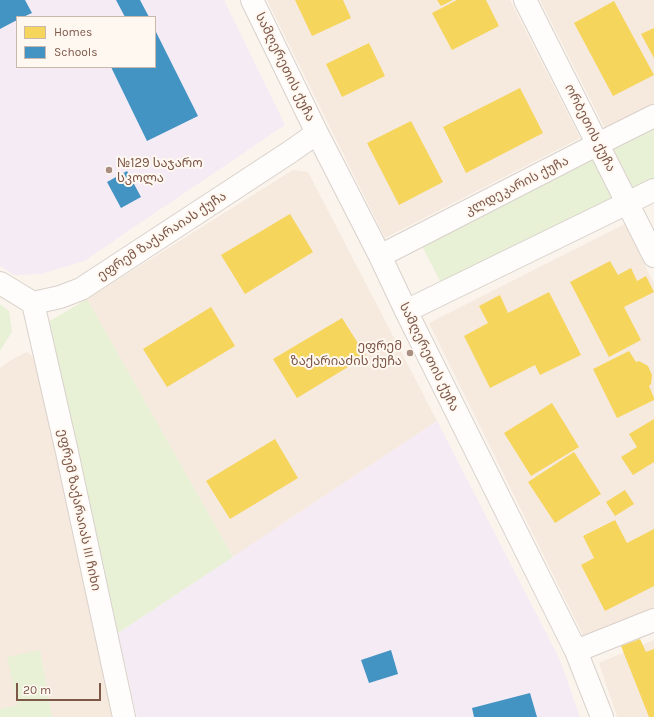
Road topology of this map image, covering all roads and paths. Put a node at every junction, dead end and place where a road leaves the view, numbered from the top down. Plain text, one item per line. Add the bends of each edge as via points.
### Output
1 (252, 0) edge
2 (526, 0) edge
3 (654, 116) edge
4 (317, 133) junction
5 (598, 144) junction
6 (654, 190) edge
7 (627, 203) junction
8 (380, 256) junction
9 (654, 256) edge
10 (0, 283) edge
11 (33, 303) junction
12 (406, 311) junction
13 (654, 620) edge
14 (576, 651) junction
15 (124, 717) edge
16 (602, 717) edge

1 - 4 street, სამღერეთის ქუჩა
2 - 5 street, ორბეთის ქუჩა
3 - 5 street, კლდეკარის ქუჩა
4 - 8 street, სამღერეთის ქუჩა
4 - 11 street, ეფრემ ზაქარაიას ქუჩა via 81,289
5 - 7 street, ორბეთის ქუჩა
5 - 8 street, კლდეკარის ქუჩა
6 - 7 street
7 - 9 street, ორბეთის ქუჩა
7 - 12 street
8 - 12 street, სამღერეთის ქუჩა
10 - 11 street
11 - 15 street, ეფრემ ზაქარაიას III ჩიხი
12 - 14 street, სამღერეთის ქუჩა
13 - 14 street
14 - 16 street, სამღერეთის ქუჩა

